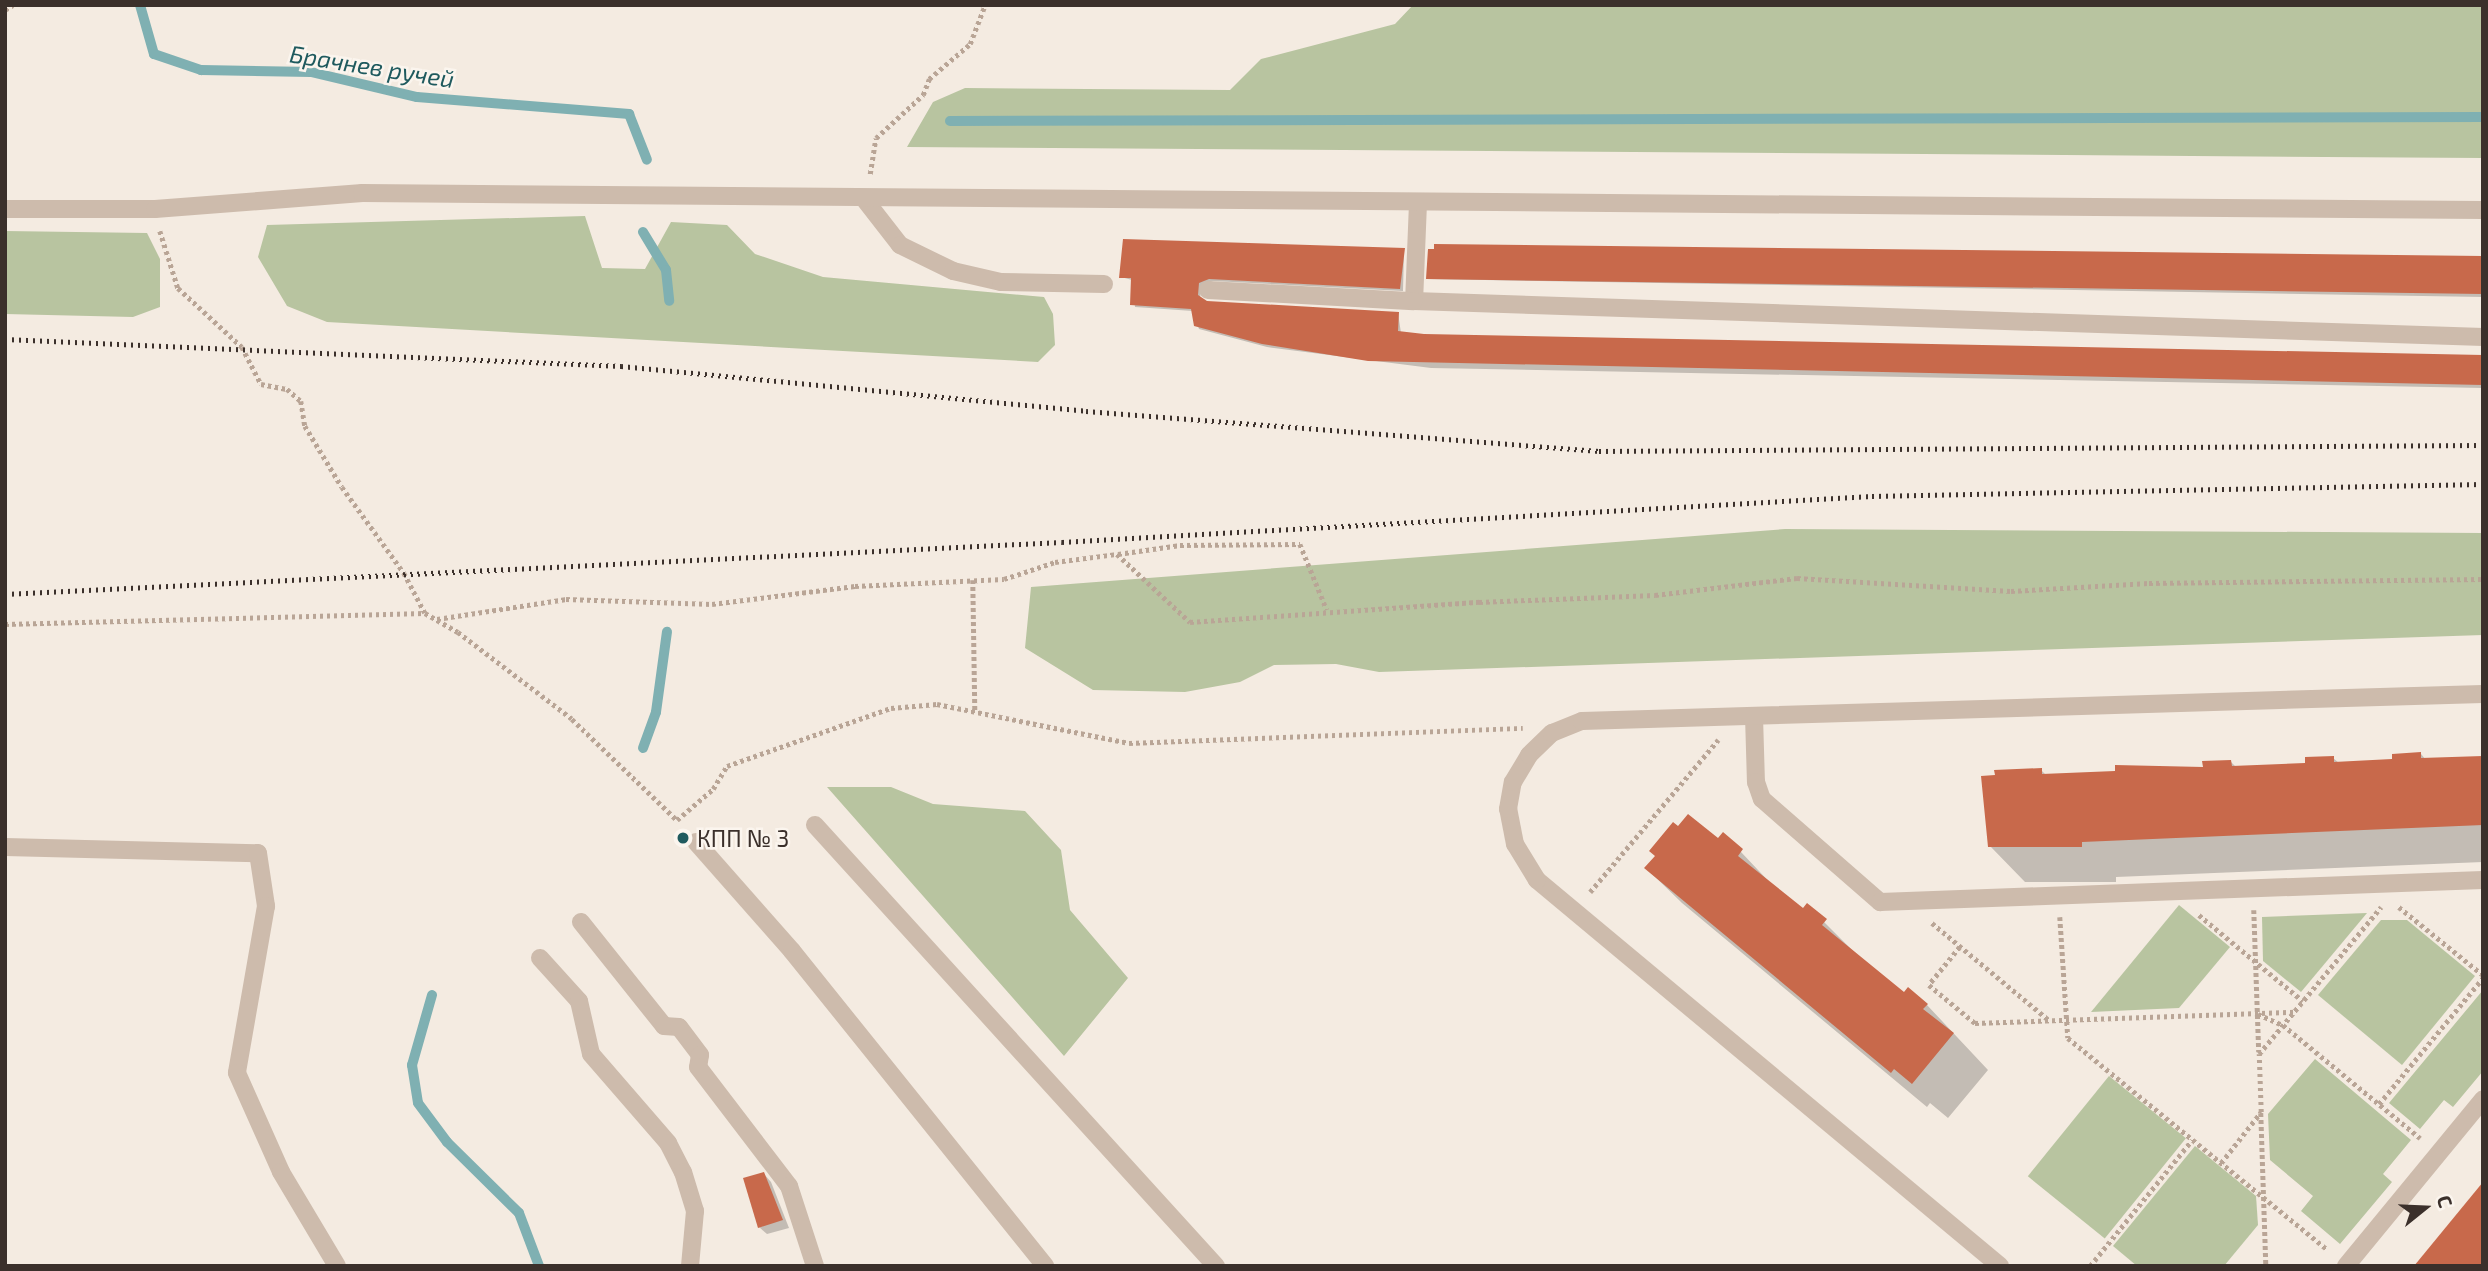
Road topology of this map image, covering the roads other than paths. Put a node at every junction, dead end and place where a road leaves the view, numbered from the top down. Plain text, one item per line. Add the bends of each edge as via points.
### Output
1 (865, 200) junction
2 (1418, 203) junction
3 (5, 209) edge
4 (2483, 210) edge
5 (1104, 284) dead end
6 (1208, 290) dead end
7 (1414, 301) junction
8 (2483, 337) edge
9 (2483, 694) edge
10 (1754, 716) junction
11 (816, 825) dead end
12 (696, 842) dead end
13 (5, 847) edge
14 (2483, 880) edge
15 (581, 922) dead end
16 (540, 958) dead end
17 (2483, 1099) edge
18 (337, 1266) edge
19 (690, 1266) edge
20 (815, 1266) edge
21 (1045, 1266) edge
22 (1216, 1266) edge
23 (2000, 1266) edge
24 (2346, 1266) edge

1 - 2 street
1 - 3 street via 362,193 156,209
1 - 5 street via 900,245 953,271 1001,282
2 - 4 street
2 - 7 street
6 - 7 street
7 - 8 street
9 - 10 street
10 - 14 street via 1756,782 1772,812 1880,902
10 - 23 street via 1582,721 1552,733 1529,755 1513,782 1508,809 1515,844 1537,880
11 - 22 street
12 - 21 street via 792,951
13 - 18 street via 258,853 266,906 237,1073 281,1172
15 - 20 street via 664,1026 679,1027 700,1055 698,1067 789,1186
16 - 19 street via 579,1001 591,1054 668,1143 683,1172 695,1211
17 - 24 street

